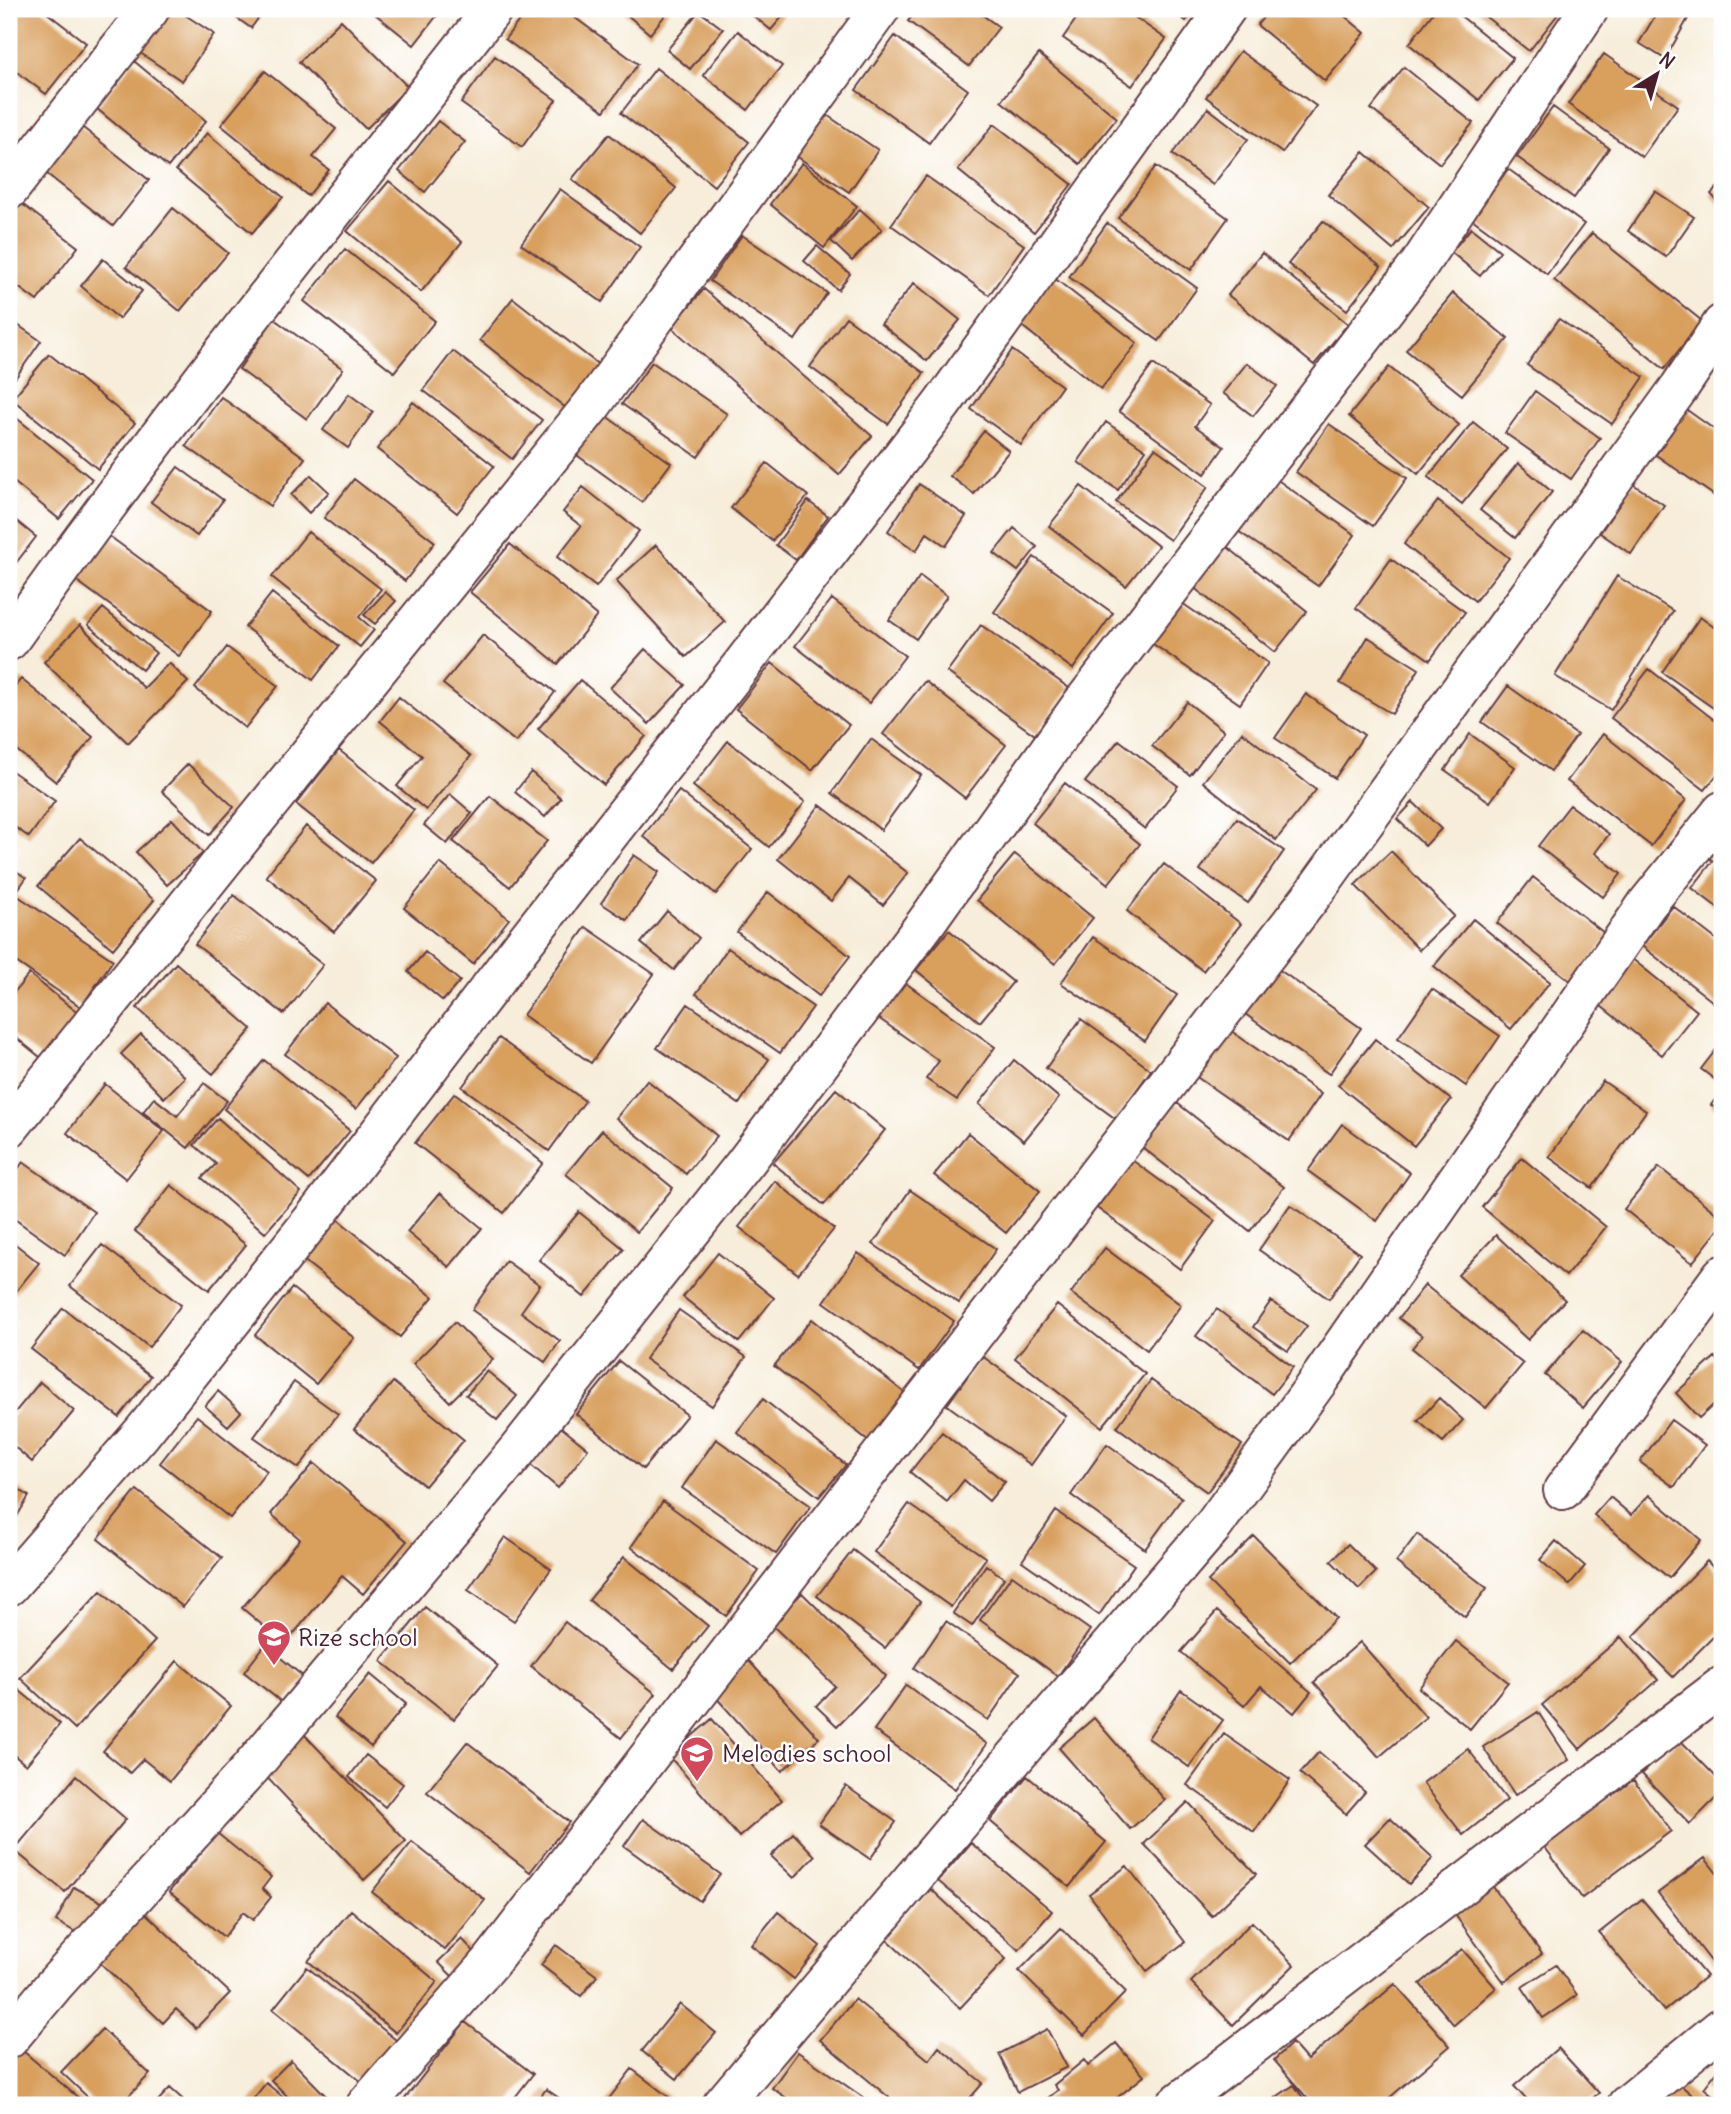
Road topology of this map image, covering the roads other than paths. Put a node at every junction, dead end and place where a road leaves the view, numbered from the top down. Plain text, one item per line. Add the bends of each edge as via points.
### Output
1 (150, 9) edge
2 (493, 9) edge
3 (880, 9) edge
4 (1226, 9) edge
5 (1589, 9) edge
6 (9, 190) edge
7 (1722, 324) edge
8 (9, 641) edge
9 (1722, 811) edge
10 (9, 1128) edge
11 (1722, 1275) edge
12 (1563, 1490) dead end
13 (9, 1587) edge
14 (1722, 1686) edge
15 (1722, 2027) edge
16 (9, 2039) edge
17 (366, 2105) edge
18 (722, 2105) edge
19 (1175, 2105) edge
20 (1627, 2105) edge

1 - 6 street
2 - 8 street via 66,559
3 - 10 street via 592,405
4 - 13 street via 942,404 750,655 313,1220 142,1433
5 - 16 street via 1419,265 1081,705 925,924 745,1163 517,1451 268,1748
7 - 17 street via 1310,898 490,1964
9 - 18 street via 1647,904 1214,1525
11 - 12 street
14 - 19 street
15 - 20 street

